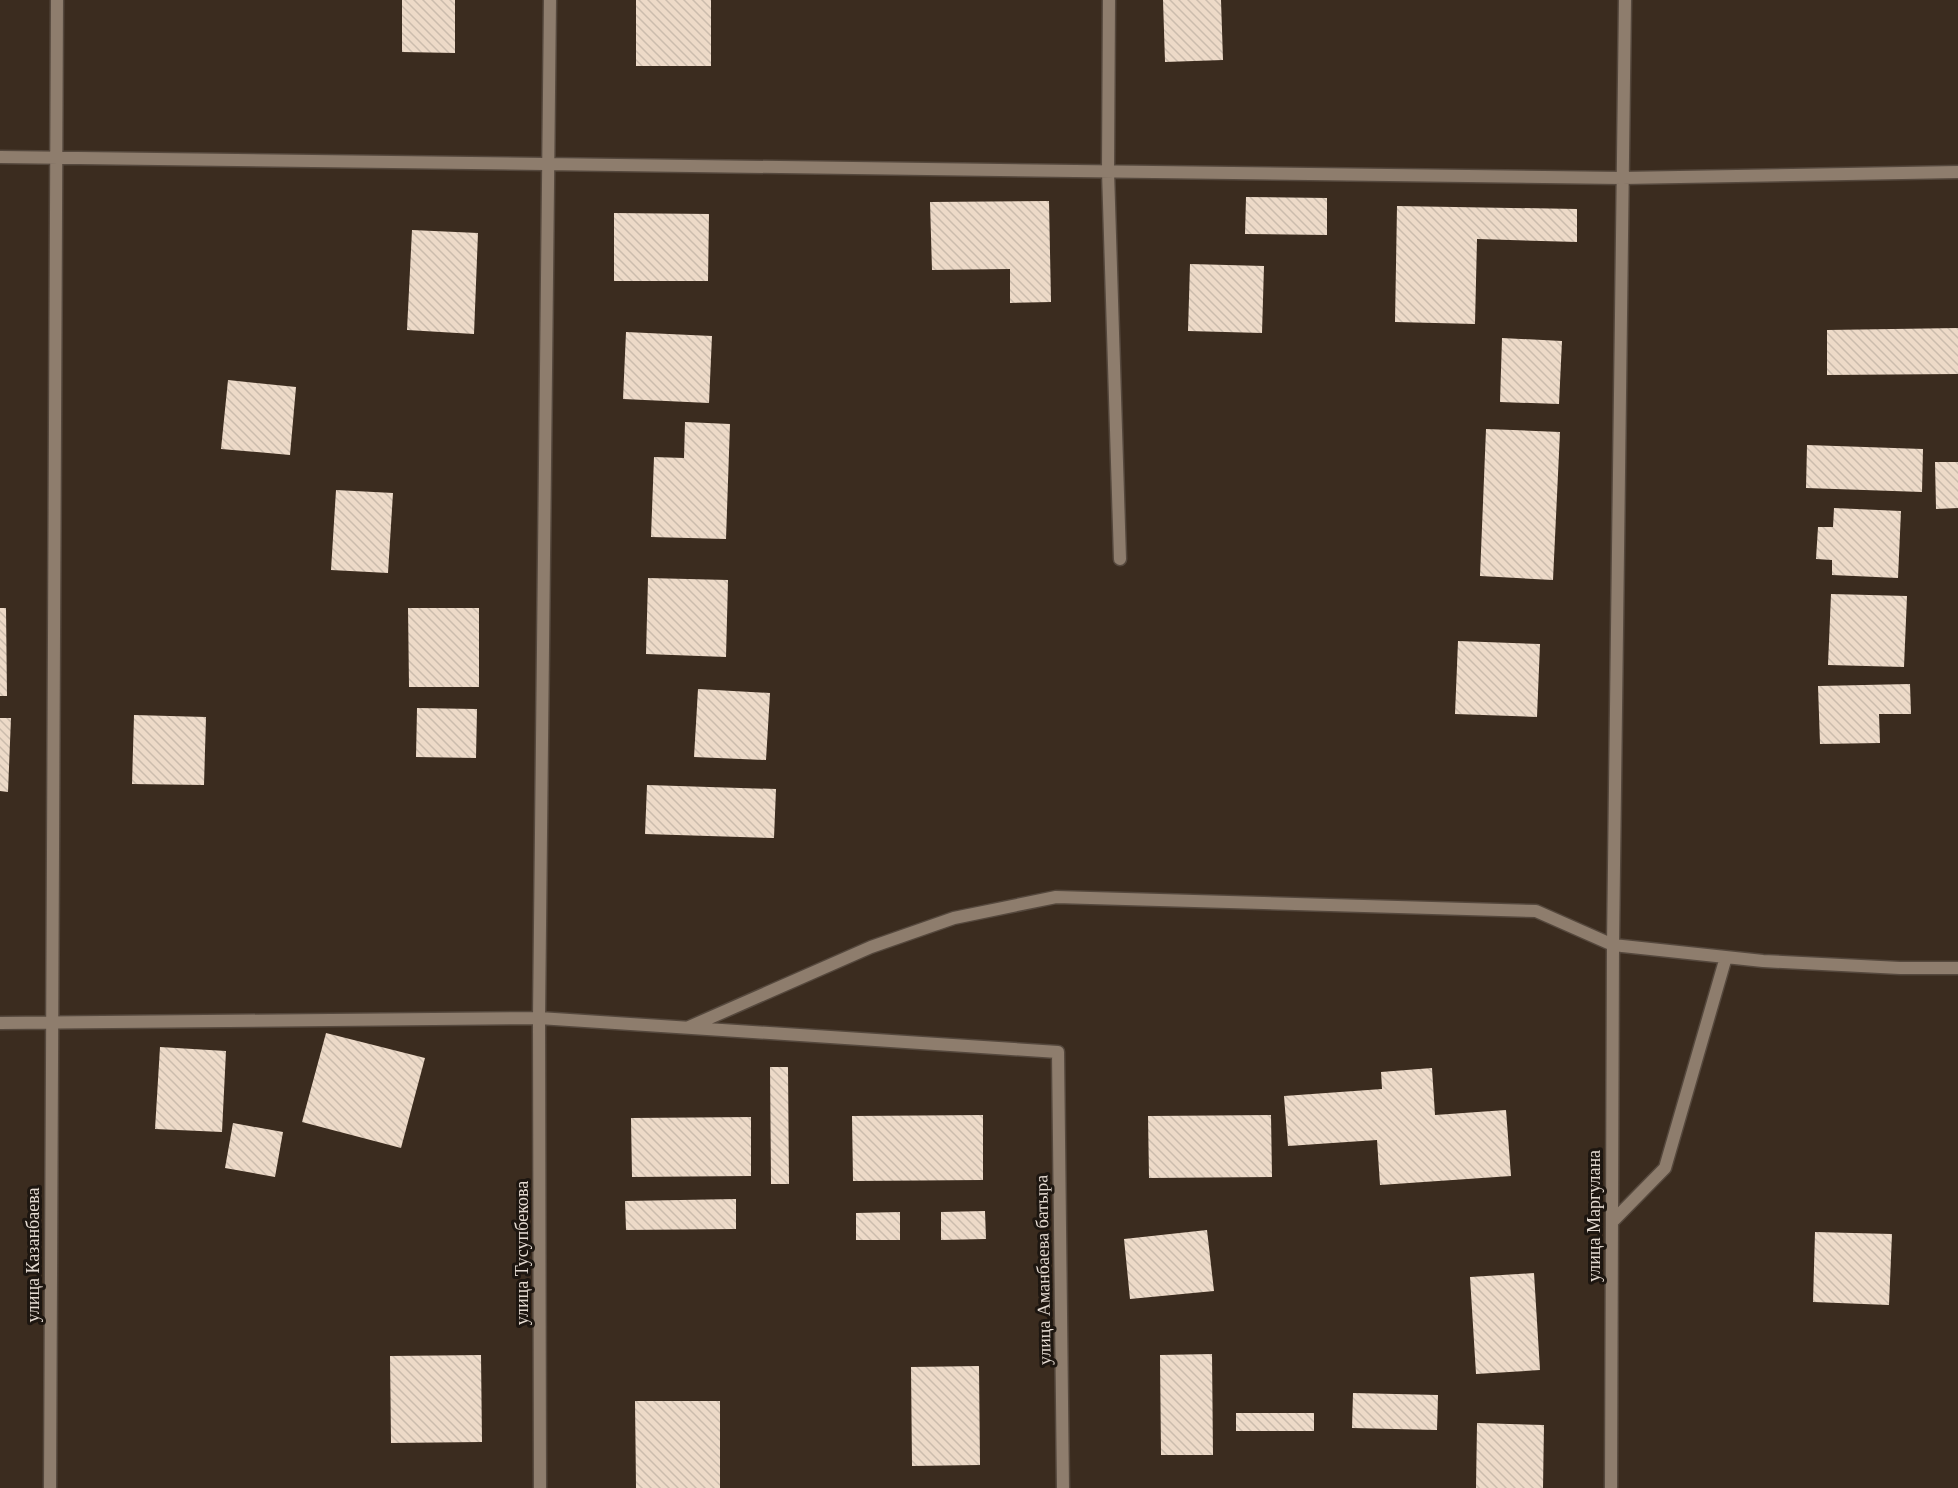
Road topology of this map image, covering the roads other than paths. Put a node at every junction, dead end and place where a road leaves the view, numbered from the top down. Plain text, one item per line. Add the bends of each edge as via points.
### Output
1 (57, 0) edge
2 (550, 0) edge
3 (1109, 0) edge
4 (1625, 0) edge
5 (0, 157) edge
6 (57, 158) junction
7 (549, 164) junction
8 (1108, 171) junction
9 (1958, 172) edge
10 (1622, 178) junction
11 (1120, 559) dead end
12 (1613, 945) junction
13 (1726, 957) junction
14 (1958, 968) edge
15 (539, 1018) junction
16 (53, 1022) junction
17 (0, 1023) edge
18 (687, 1028) junction
19 (1612, 1222) junction
20 (50, 1488) edge
21 (540, 1488) edge
22 (1063, 1488) edge
23 (1611, 1488) edge

1 - 6 street, улица Казанбаева
2 - 7 street, улица Тусупбекова
3 - 8 street
4 - 10 street, улица Маргулана
5 - 6 street
6 - 7 street
6 - 16 street, улица Казанбаева
7 - 8 street
7 - 15 street, улица Тусупбекова
8 - 10 street
8 - 11 street
9 - 10 street
10 - 12 street, улица Маргулана
12 - 13 street
12 - 18 street via 1536,911 1056,897 954,918 871,947
12 - 19 street, улица Маргулана
13 - 14 street
13 - 19 street via 1665,1168
15 - 16 street
15 - 18 street
15 - 21 street, улица Тусупбекова
16 - 17 street
16 - 20 street, улица Казанбаева
18 - 22 street, улица Аманбаева батыра via 1058,1052
19 - 23 street, улица Маргулана

